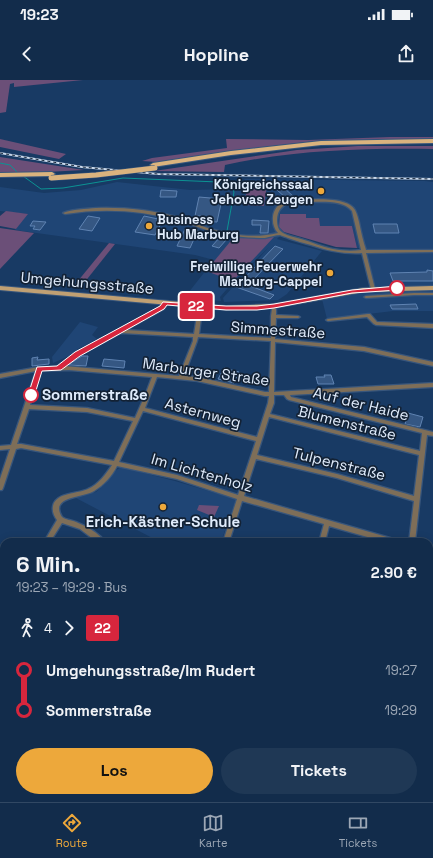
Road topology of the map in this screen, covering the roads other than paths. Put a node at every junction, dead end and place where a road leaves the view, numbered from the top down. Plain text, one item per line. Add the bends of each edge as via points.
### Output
1 (433, 142) edge
2 (0, 175) edge
3 (14, 177) junction
4 (0, 178) edge
5 (65, 213) dead end
6 (281, 234) junction
7 (433, 250) edge
8 (363, 252) junction
9 (0, 288) edge
10 (433, 288) edge
11 (373, 289) junction
12 (433, 294) edge
13 (366, 297) dead end
14 (166, 303) junction
15 (274, 309) dead end
16 (200, 310) dead end
17 (274, 316) junction
18 (298, 317) dead end
19 (328, 320) dead end
20 (433, 326) edge
21 (120, 331) junction
22 (196, 336) junction
23 (273, 340) junction
24 (433, 364) edge
25 (58, 368) junction
26 (39, 369) junction
27 (0, 376) edge
28 (155, 376) junction
29 (181, 378) junction
30 (433, 385) edge
31 (286, 393) junction
32 (271, 394) junction
33 (28, 407) junction
34 (142, 409) junction
35 (267, 414) junction
36 (136, 420) junction
37 (425, 432) junction
38 (433, 434) edge
39 (259, 440) junction
40 (14, 446) junction
41 (0, 448) edge
42 (422, 454) junction
43 (254, 456) junction
44 (115, 463) junction
45 (0, 488) edge
46 (241, 498) junction
47 (416, 499) junction
48 (61, 520) junction
49 (327, 523) junction
50 (50, 538) edge
51 (97, 538) edge
52 (227, 538) edge
53 (323, 538) edge
54 (380, 538) edge
55 (412, 538) edge

1 - 3 highway, bridge via 324,145 96,175
2 - 3 highway
3 - 4 highway
5 - 6 street via 85,210 132,211 172,217 224,234
6 - 8 street via 332,250
6 - 8 street via 275,223 276,212 281,205 297,202 339,202 354,211
7 - 8 street
8 - 11 street
9 - 14 main road, Umgehungsstraße
10 - 11 main road, Umgehungsstraße
11 - 14 main road, Umgehungsstraße via 251,308
12 - 13 street
14 - 21 street via 162,308
15 - 17 street
16 - 22 street
17 - 18 street
17 - 23 street
19 - 20 street via 368,315 376,323
21 - 22 street, Simmestraße
21 - 25 street
22 - 23 street, Simmestraße
22 - 29 street
23 - 24 street, Simmestraße via 364,349
23 - 32 street
25 - 26 street, Marburger Straße
25 - 28 street, Marburger Straße
26 - 27 street, Marburger Straße
26 - 33 street
28 - 29 street, Marburger Straße
28 - 34 street
29 - 32 street, Marburger Straße
30 - 31 street, Marburger Straße
31 - 32 street, Marburger Straße
31 - 37 street, Auf der Haide via 289,398
32 - 35 street
33 - 36 street via 87,410
33 - 40 street
34 - 36 street
34 - 39 street, Asternweg
35 - 39 street
35 - 42 street, Blumenstraße
36 - 44 street
37 - 38 street, Auf der Haide
37 - 42 street
39 - 43 street
40 - 41 street, Im Lichtenholz
40 - 44 street, Im Lichtenholz
40 - 45 street
42 - 47 street
43 - 46 street
43 - 47 street, Tulpenstraße
44 - 46 street, Im Lichtenholz via 177,477
44 - 48 street via 105,480 95,488 70,495 60,501 56,509
46 - 49 street, Im Lichtenholz
46 - 52 street
47 - 55 street
48 - 50 street
48 - 51 street via 86,529
49 - 53 street
49 - 54 street, Im Lichtenholz

